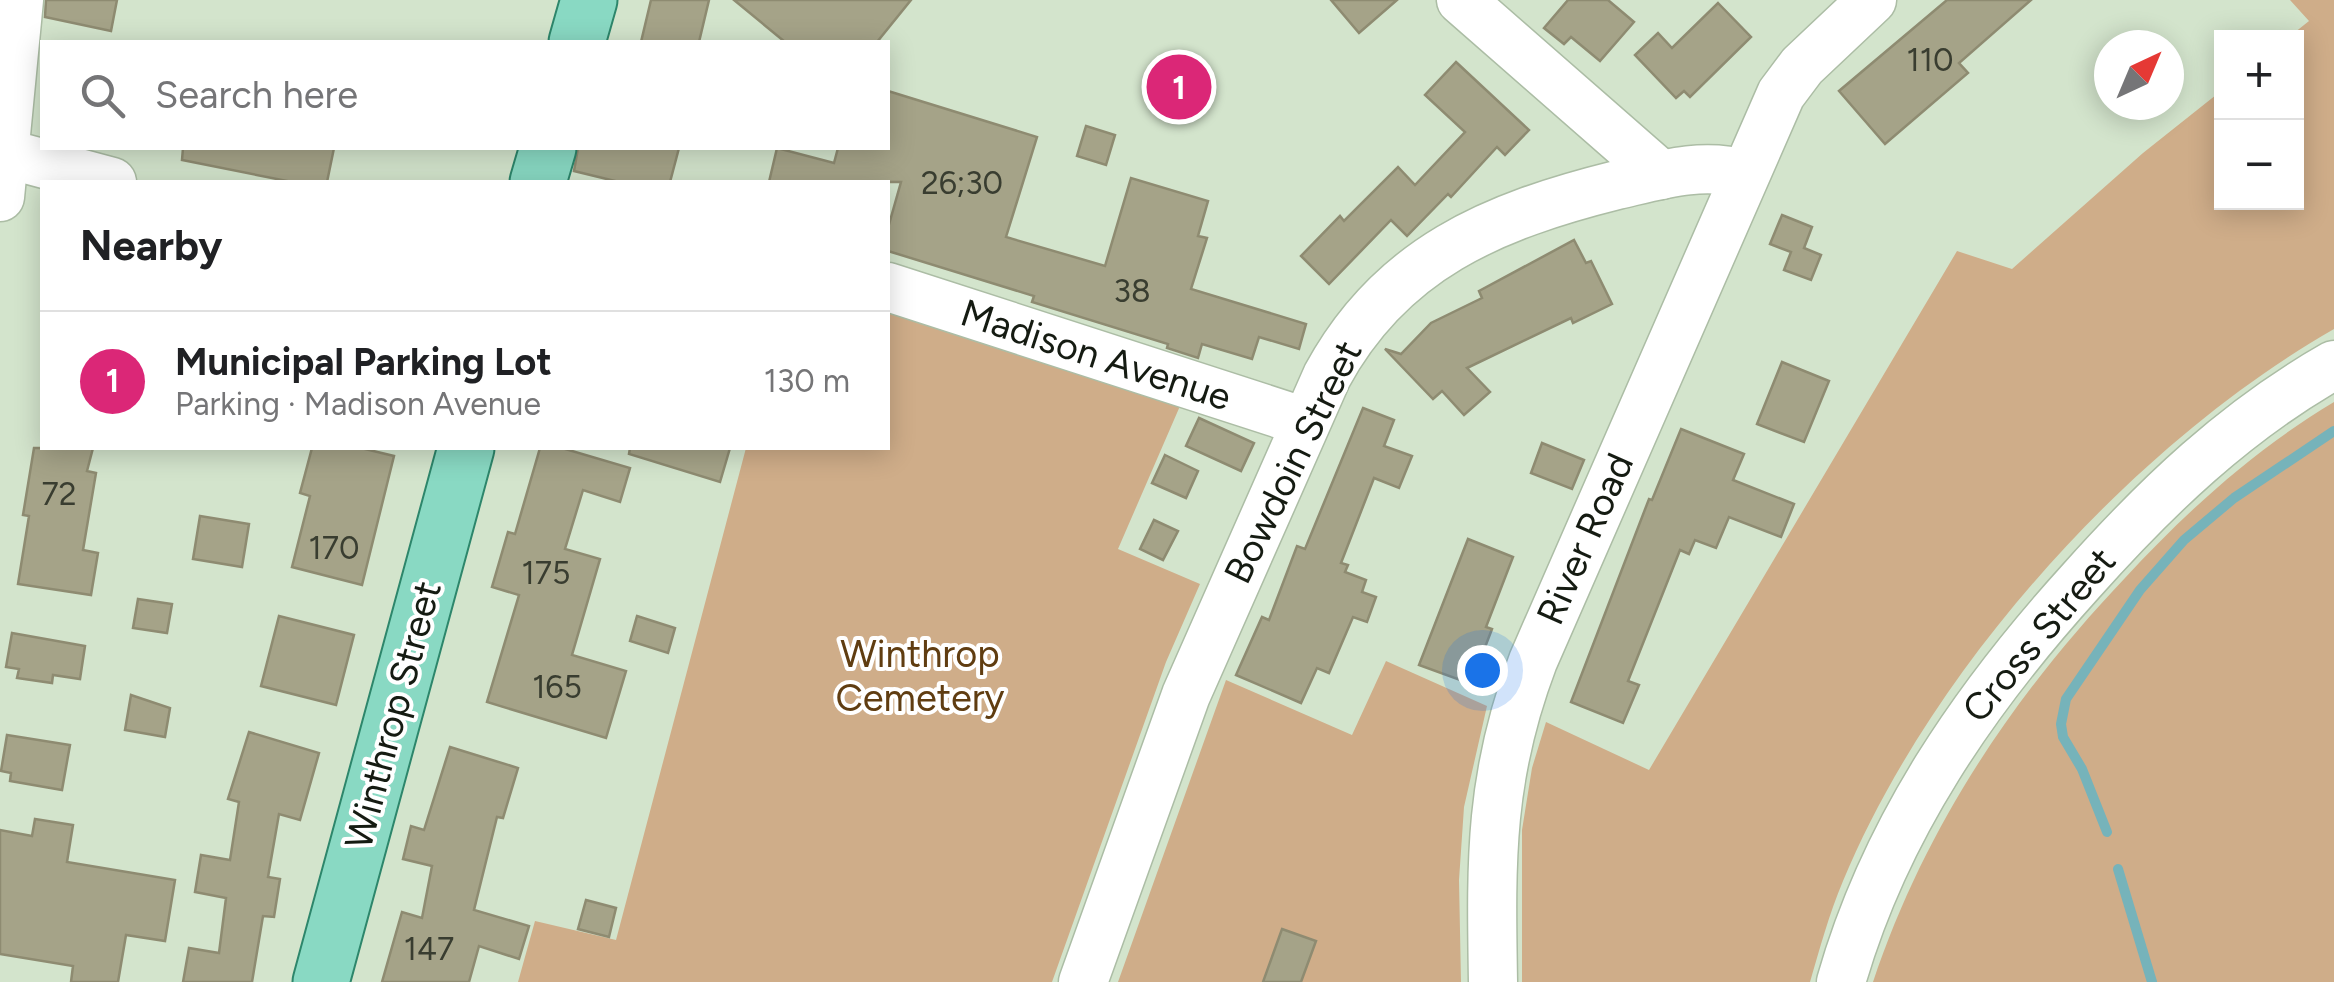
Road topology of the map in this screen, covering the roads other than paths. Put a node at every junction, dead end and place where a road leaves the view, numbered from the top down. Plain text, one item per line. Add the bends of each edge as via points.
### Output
1 (19, 0) edge
2 (589, 0) edge
3 (1461, 0) edge
4 (1872, 0) edge
5 (579, 40) edge
6 (1, 167) edge
7 (1745, 174) junction
8 (1660, 175) junction
9 (97, 180) edge
10 (890, 288) edge
11 (2334, 365) edge
12 (1305, 422) junction
13 (465, 450) edge
14 (321, 982) edge
15 (1083, 982) edge
16 (1493, 982) edge
17 (1840, 982) edge

1 - 6 street
2 - 5 main road
3 - 8 street
4 - 7 street via 1791,78
6 - 9 street
7 - 8 street, Bowdoin Street via 1710,168
7 - 16 street, River Road via 1514,714 1492,839
8 - 12 street, Bowdoin Street via 1536,207 1434,256 1360,324
10 - 12 street, Madison Avenue
11 - 17 street, Cross Street via 2262,410 2185,472 2008,665 1950,746 1895,842
12 - 15 street, Bowdoin Street via 1191,682
13 - 14 main road, Winthrop Street

